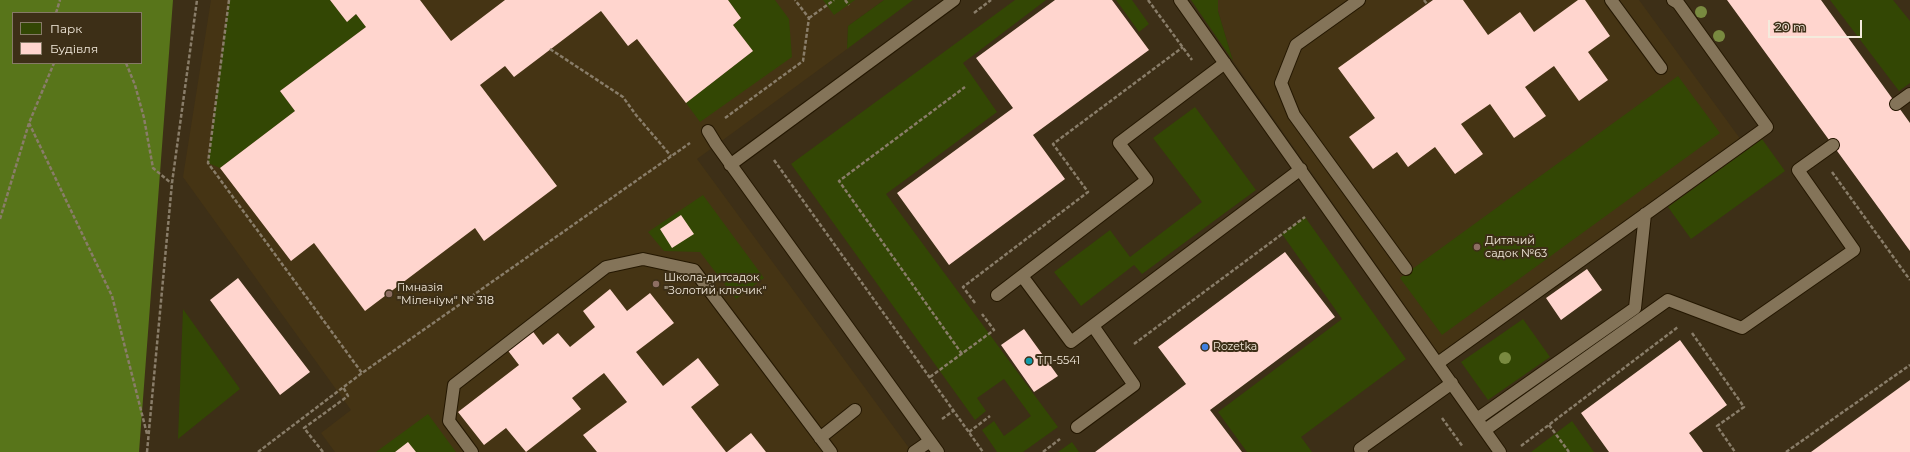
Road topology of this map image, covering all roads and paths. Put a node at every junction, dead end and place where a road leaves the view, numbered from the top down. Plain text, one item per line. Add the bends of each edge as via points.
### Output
1 (60, 0) edge
2 (197, 0) edge
3 (229, 0) edge
4 (795, 0) edge
5 (834, 0) edge
6 (845, 0) edge
7 (954, 0) edge
8 (1180, 0) edge
9 (1358, 0) edge
10 (1424, 0) edge
11 (1611, 0) edge
12 (1673, 0) edge
13 (1427, 4) dead end
14 (849, 5) dead end
15 (56, 12) edge
16 (809, 18) junction
17 (1183, 47) dead end
18 (550, 49) dead end
19 (1225, 62) junction
20 (54, 64) edge
21 (126, 64) edge
22 (1661, 68) dead end
23 (964, 87) dead end
24 (1910, 94) edge
25 (1896, 104) dead end
26 (29, 123) junction
27 (708, 131) junction
28 (1833, 145) dead end
29 (1820, 154) junction
30 (671, 156) junction
31 (774, 159) dead end
32 (730, 165) junction
33 (1301, 169) junction
34 (172, 183) junction
35 (1645, 214) junction
36 (1305, 217) dead end
37 (0, 219) edge
38 (1406, 269) dead end
39 (1022, 276) junction
40 (1910, 280) edge
41 (963, 287) dead end
42 (997, 295) dead end
43 (1684, 323) dead end
44 (1093, 326) junction
45 (1689, 329) dead end
46 (994, 330) dead end
47 (1130, 347) dead end
48 (962, 354) junction
49 (1438, 363) junction
50 (1910, 365) edge
51 (362, 374) junction
52 (930, 377) junction
53 (1452, 383) junction
54 (342, 387) junction
55 (855, 410) dead end
56 (990, 416) dead end
57 (1477, 420) junction
58 (1445, 422) dead end
59 (1549, 425) junction
60 (1077, 427) joint
61 (1485, 430) junction
62 (969, 432) junction
63 (148, 436) junction
64 (820, 438) junction
65 (930, 441) junction
66 (1463, 447) dead end
67 (1515, 450) dead end
68 (147, 452) edge
69 (258, 452) edge
70 (323, 452) edge
71 (472, 452) edge
72 (831, 452) edge
73 (914, 452) edge
74 (938, 452) edge
75 (983, 452) edge
76 (1043, 452) edge
77 (1362, 452) edge
78 (1500, 452) edge
79 (1569, 452) edge
80 (1736, 452) edge
81 (1786, 452) edge

1 - 15 path
2 - 34 path
3 - 51 path via 208,163
4 - 16 path
5 - 16 path
6 - 14 path
7 - 32 lane
8 - 19 lane
9 - 38 lane via 1296,45 1281,83 1294,115
10 - 13 path
11 - 22 lane
12 - 35 lane via 1678,3 1767,127
16 - 27 path via 803,61
17 - 41 path via 1053,144 1088,192
18 - 30 path via 624,97
19 - 33 lane
19 - 39 lane via 1119,143 1147,180
20 - 26 path
21 - 34 path via 136,85 153,168
23 - 48 path via 839,181
24 - 25 lane
26 - 37 path
26 - 63 path via 112,296
27 - 30 path
27 - 32 lane
28 - 29 lane
29 - 40 path
29 - 61 lane via 1798,170 1854,250 1742,328 1668,300
30 - 51 path
31 - 52 path
32 - 65 lane
33 - 44 lane
33 - 49 lane
34 - 63 path
35 - 49 lane
35 - 57 lane via 1635,308
36 - 47 path
39 - 42 lane
39 - 44 lane via 1071,342
43 - 59 path
44 - 60 lane via 1134,385
45 - 80 path via 1744,407 1717,426
46 - 48 path
48 - 52 path
49 - 53 lane
50 - 81 path
51 - 54 path
52 - 62 path
53 - 57 lane
53 - 77 lane via 1360,449
54 - 69 path
54 - 70 path via 348,396 304,428
55 - 64 lane
56 - 62 path
57 - 61 lane
58 - 66 path
59 - 67 path
59 - 79 path
60 - 76 path
61 - 78 lane
62 - 75 path
63 - 68 path
64 - 71 lane via 694,270 643,259 606,267 454,385 449,421
64 - 72 lane
65 - 73 lane
65 - 74 lane

